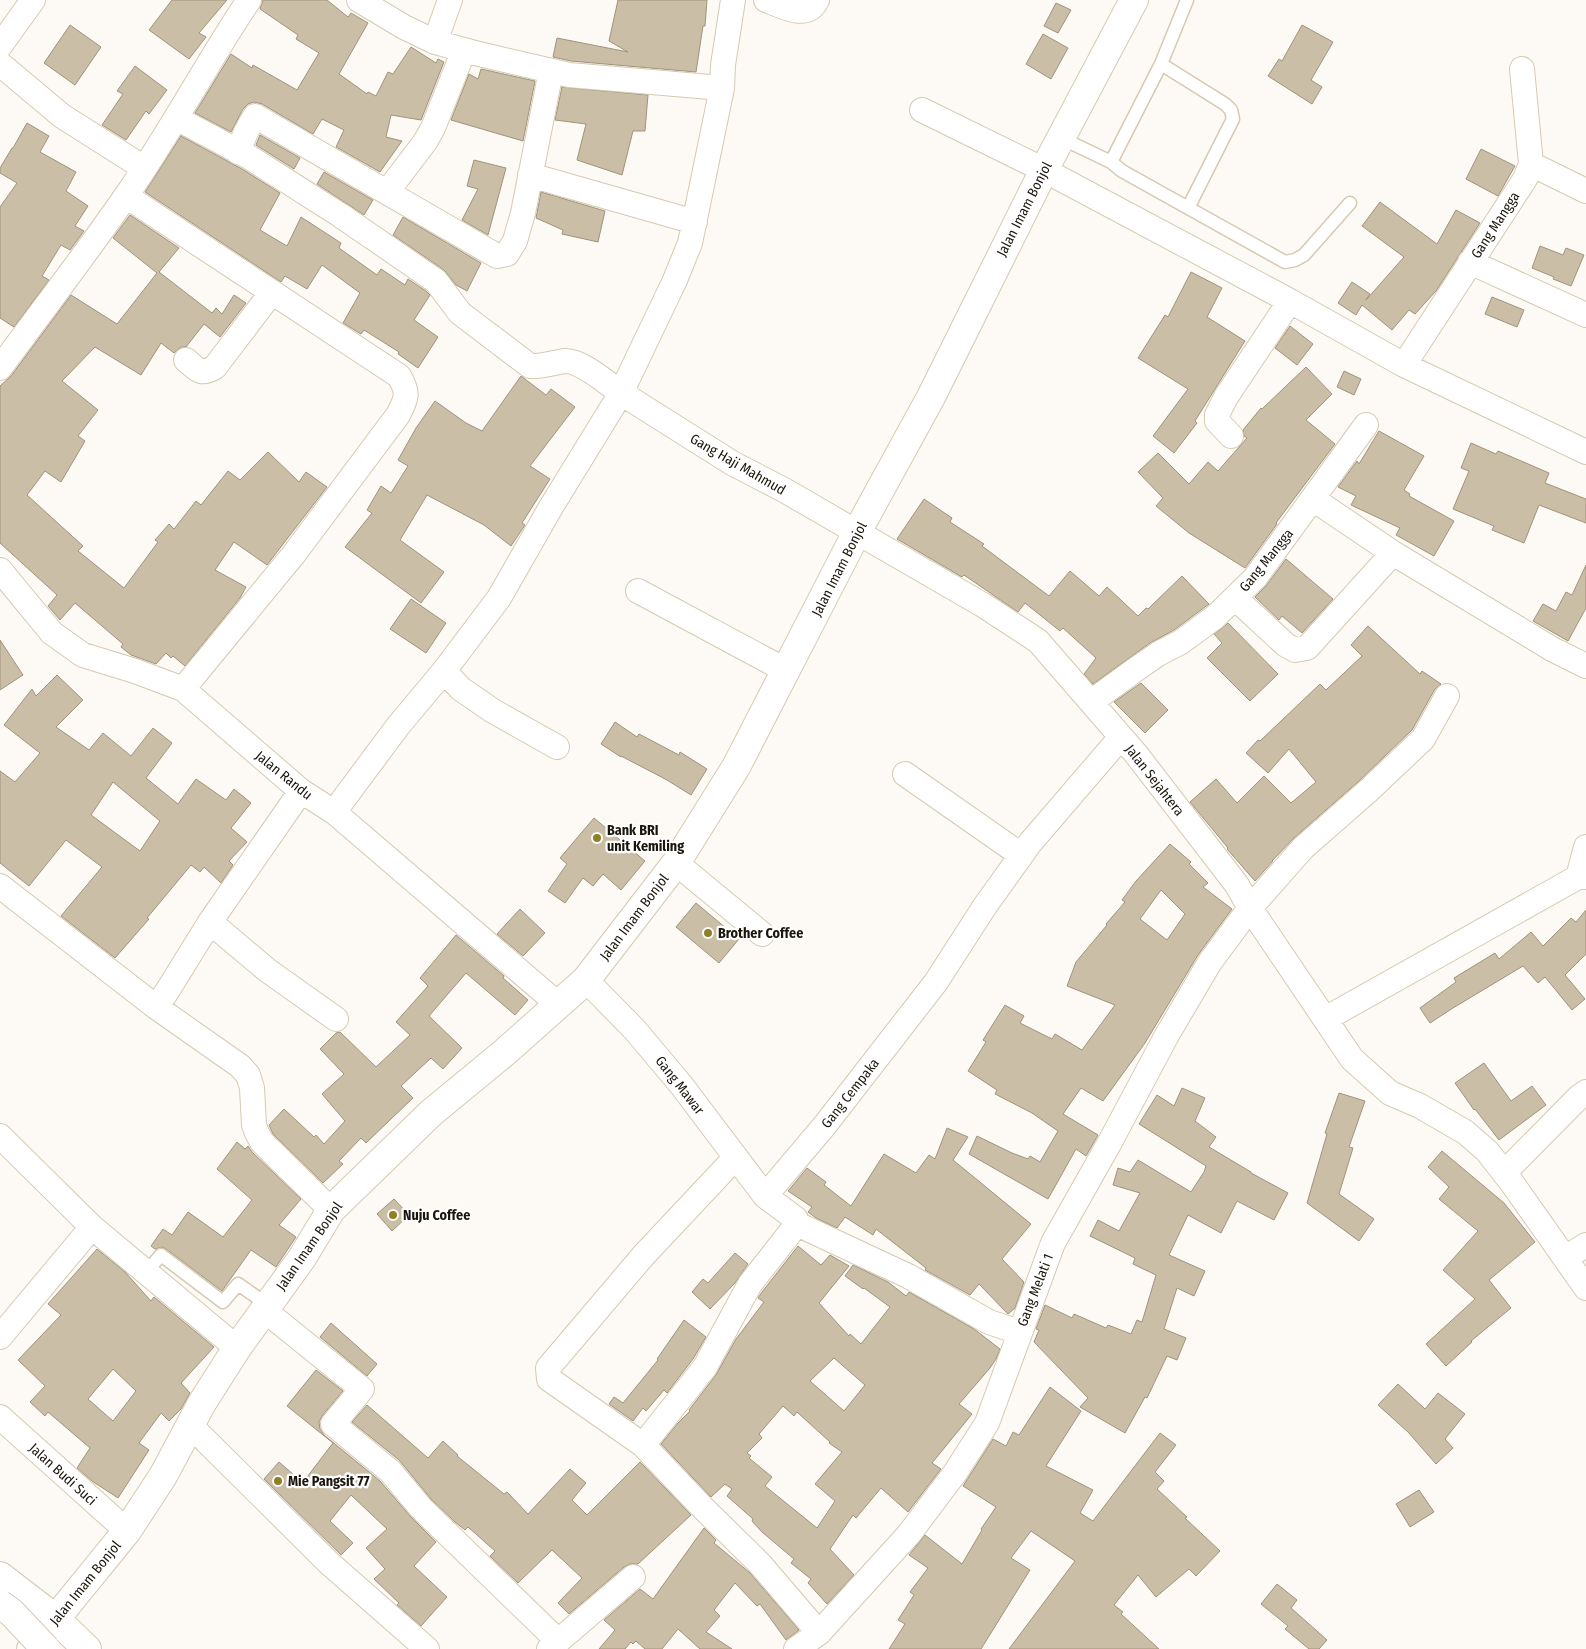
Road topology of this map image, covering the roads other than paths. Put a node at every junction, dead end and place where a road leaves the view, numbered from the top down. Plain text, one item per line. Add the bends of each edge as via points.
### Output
1 (33, 0) edge
2 (249, 0) edge
3 (359, 0) edge
4 (450, 0) edge
5 (733, 0) edge
6 (766, 0) edge
7 (817, 0) edge
8 (1134, 0) edge
9 (1187, 0) edge
10 (435, 42) junction
11 (0, 46) edge
12 (464, 50) junction
13 (0, 64) edge
14 (1161, 64) junction
15 (1522, 69) dead end
16 (551, 70) junction
17 (722, 88) junction
18 (922, 110) dead end
19 (176, 118) junction
20 (1060, 138) junction
21 (238, 152) junction
22 (1111, 162) junction
23 (1531, 164) junction
24 (144, 168) junction
25 (1044, 170) junction
26 (530, 175) junction
27 (1586, 191) edge
28 (387, 192) junction
29 (126, 196) junction
30 (1350, 203) dead end
31 (1188, 208) junction
32 (694, 222) junction
33 (1470, 262) junction
34 (272, 292) junction
35 (1290, 301) junction
36 (1586, 315) edge
37 (186, 360) dead end
38 (1404, 365) junction
39 (0, 368) edge
40 (621, 393) junction
41 (1366, 424) dead end
42 (1231, 436) dead end
43 (1586, 452) edge
44 (1313, 499) junction
45 (857, 532) junction
46 (1393, 553) junction
47 (0, 570) edge
48 (638, 591) dead end
49 (1235, 598) junction
50 (1586, 666) edge
51 (444, 671) junction
52 (787, 671) junction
53 (183, 689) junction
54 (1446, 696) dead end
55 (1091, 702) junction
56 (1121, 737) junction
57 (557, 747) dead end
58 (905, 774) dead end
59 (301, 791) junction
60 (334, 812) junction
61 (1586, 847) edge
62 (1020, 855) junction
63 (676, 863) junction
64 (1582, 877) edge
65 (0, 886) edge
66 (1250, 908) junction
67 (210, 922) junction
68 (762, 934) dead end
69 (586, 980) junction
70 (559, 1005) junction
71 (156, 1007) junction
72 (336, 1019) dead end
73 (1325, 1019) junction
74 (1586, 1092) edge
75 (0, 1136) edge
76 (735, 1158) junction
77 (1504, 1173) junction
78 (765, 1196) junction
79 (331, 1210) junction
80 (797, 1224) junction
81 (92, 1227) junction
82 (1586, 1245) edge
83 (1565, 1258) junction
84 (146, 1272) junction
85 (1586, 1288) edge
86 (266, 1308) junction
87 (1019, 1332) junction
88 (0, 1337) edge
89 (237, 1348) junction
90 (0, 1416) edge
91 (190, 1425) junction
92 (643, 1445) junction
93 (127, 1531) junction
94 (0, 1576) edge
95 (633, 1577) dead end
96 (0, 1604) edge
97 (56, 1619) junction
98 (818, 1633) junction
99 (554, 1645) edge
100 (31, 1649) edge
101 (46, 1649) edge
102 (87, 1649) edge
103 (428, 1649) edge
104 (796, 1649) edge

1 - 11 street
2 - 19 street
3 - 10 street
4 - 10 street
5 - 17 street
6 - 7 street via 798,12 809,10
8 - 20 main road, Jalan Imam Bonjol
9 - 14 lane
10 - 12 street
12 - 16 street
12 - 28 street via 433,128
13 - 24 street via 62,116
14 - 22 lane
14 - 31 lane via 1225,104 1233,119
15 - 23 street
16 - 17 street via 569,75
16 - 26 street
17 - 32 street
18 - 25 street
19 - 21 street, Gang Haji Mahmud
19 - 24 street
20 - 22 lane
20 - 25 main road, Jalan Imam Bonjol
21 - 28 street via 255,116
21 - 40 street, Gang Haji Mahmud via 340,215 436,281 460,314 530,366 566,361 574,363
22 - 31 lane
23 - 27 street
23 - 33 street, Gang Mangga via 1525,179
24 - 29 street
25 - 35 street
25 - 45 main road, Jalan Imam Bonjol via 931,397
26 - 28 street via 515,241 507,254 497,256
26 - 32 street
29 - 34 street
29 - 39 street
30 - 31 lane via 1304,254 1285,262
32 - 40 street via 685,258
33 - 36 street
33 - 38 street, Gang Mangga
34 - 37 street via 215,367 201,372
34 - 53 street via 399,376 405,387 406,399 398,415 294,554
35 - 38 street
35 - 42 street via 1226,396 1217,415 1217,421
38 - 43 street
40 - 45 street, Gang Haji Mahmud via 732,463
40 - 51 street via 500,598
41 - 44 street, Gang Mangga
44 - 46 street
44 - 49 street, Gang Mangga via 1255,578
45 - 52 main road, Jalan Imam Bonjol
45 - 55 street, Jalan Sejahtera via 1038,641
46 - 49 street via 1307,648 1294,650 1286,645
46 - 50 street via 1552,649
47 - 53 street, Jalan Randu via 52,633 83,655
48 - 52 street
49 - 55 street, Gang Mangga via 1181,642 1158,654
51 - 57 street via 461,689 493,711
51 - 60 street
52 - 63 main road, Jalan Imam Bonjol via 736,767
53 - 59 street, Jalan Randu
54 - 66 street, Gang Melati 1 via 1423,739 1303,848
55 - 56 street, Jalan Sejahtera
56 - 62 street, Gang Cempaka
56 - 66 street, Jalan Sejahtera via 1237,885
58 - 62 street
59 - 60 street, Jalan Randu
59 - 67 street
60 - 70 street, Jalan Randu
61 - 64 street
62 - 78 street, Gang Cempaka via 936,982 825,1125
63 - 68 street
63 - 69 main road, Jalan Imam Bonjol
64 - 73 street
65 - 71 street
66 - 73 street, Jalan Sejahtera
66 - 87 street, Gang Melati 1 via 1210,962 1176,1019 1053,1243
67 - 71 street
67 - 72 street via 267,970
69 - 70 main road, Jalan Imam Bonjol
69 - 76 street, Gang Mawar via 647,1044
70 - 79 main road, Jalan Imam Bonjol via 431,1113
71 - 79 street via 248,1075 253,1116 262,1142
73 - 77 street, Jalan Sejahtera via 1352,1059 1390,1092 1465,1132 1487,1151
74 - 77 street
75 - 81 street
76 - 78 street, Gang Mawar
76 - 92 street via 644,1256 548,1368 549,1379
77 - 83 street, Jalan Sejahtera
78 - 80 street via 796,1219
79 - 86 main road, Jalan Imam Bonjol
80 - 87 street via 908,1276 989,1322
80 - 92 street via 750,1284 706,1367
81 - 84 street
81 - 88 street
82 - 83 street
83 - 85 street, Jalan Sejahtera
84 - 86 lane via 161,1255 223,1302 238,1284
84 - 89 street
86 - 89 main road, Jalan Imam Bonjol
86 - 99 street via 362,1389 333,1424 390,1471 421,1508
87 - 98 street, Gang Melati 1 via 987,1423 954,1473 909,1534
89 - 91 main road, Jalan Imam Bonjol
90 - 93 street, Jalan Budi Suci
91 - 93 main road, Jalan Imam Bonjol via 163,1476
91 - 103 street via 329,1563
92 - 98 street via 760,1564
93 - 97 main road, Jalan Imam Bonjol
94 - 97 main road
95 - 99 street
96 - 101 main road, bridge
97 - 100 main road, Jalan Imam Bonjol
97 - 102 main road
98 - 104 street, Gang Melati 1

